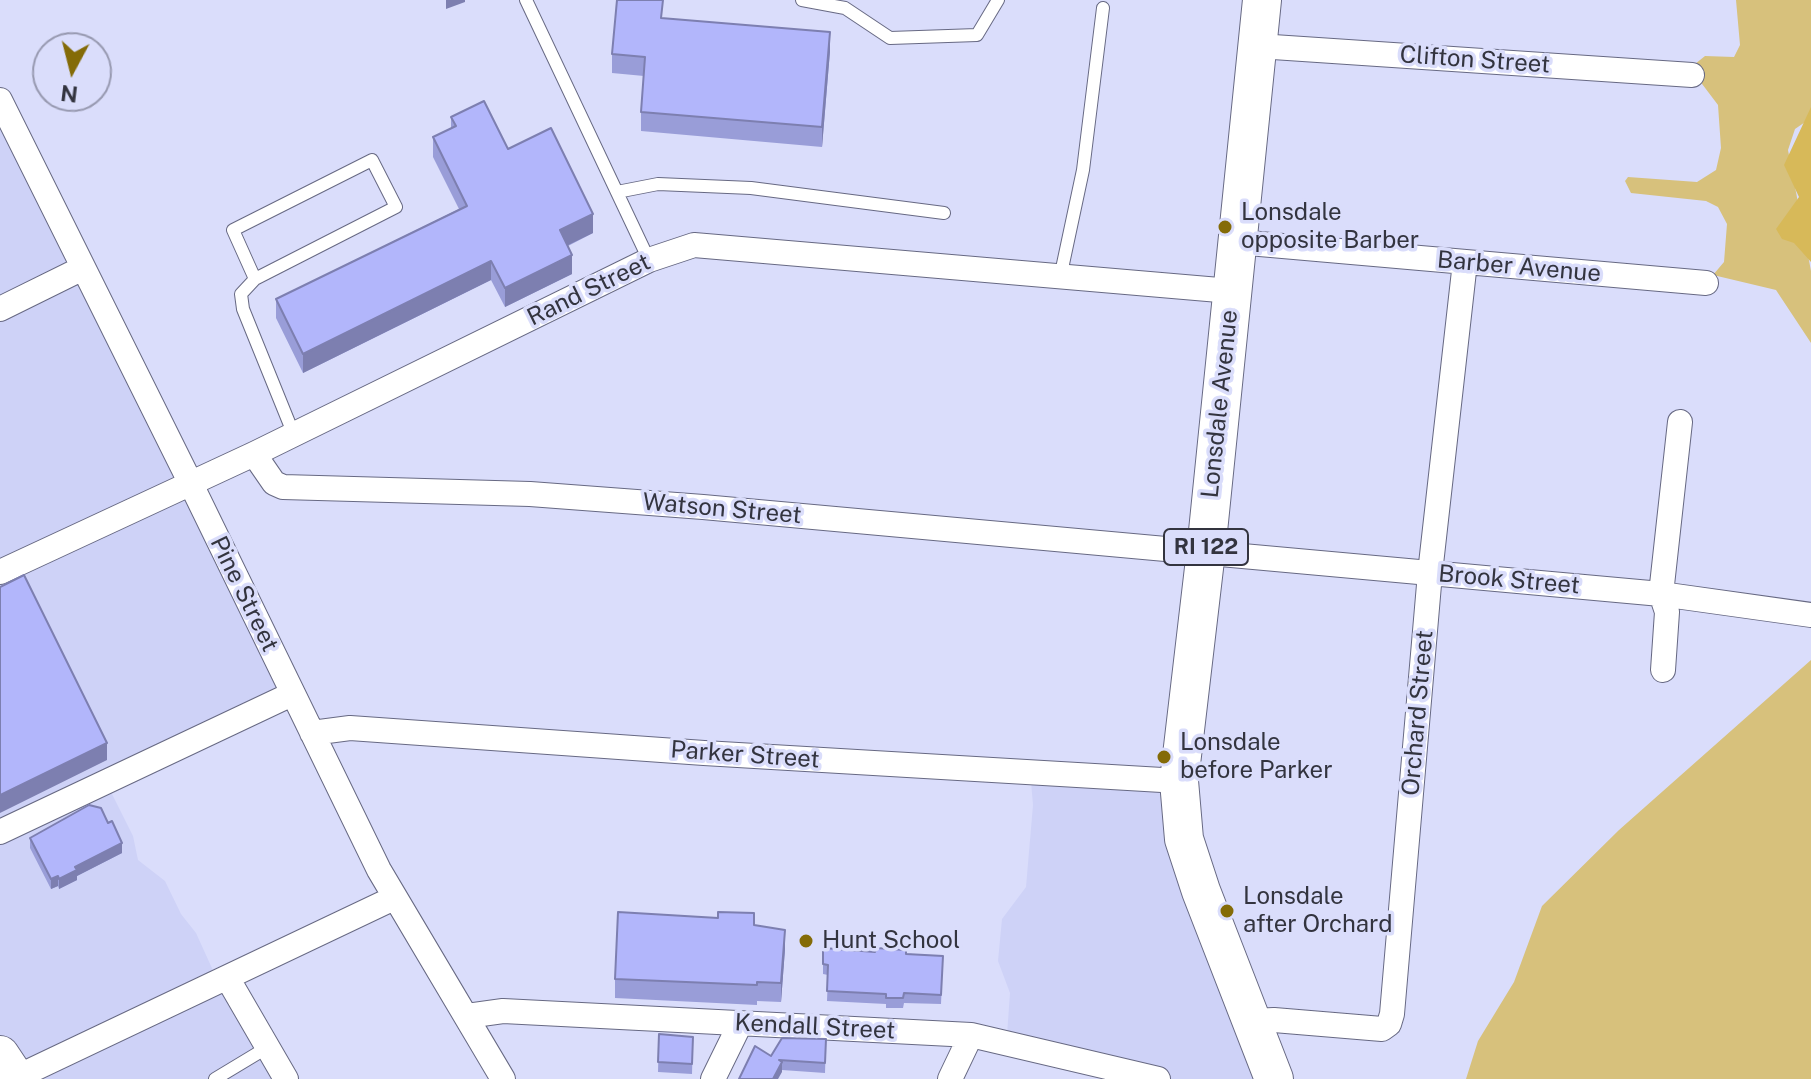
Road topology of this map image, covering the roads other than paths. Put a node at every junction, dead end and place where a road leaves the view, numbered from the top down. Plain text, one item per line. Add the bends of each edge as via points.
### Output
1 (526, 0) edge
2 (802, 0) edge
3 (998, 0) edge
4 (1262, 0) edge
5 (1103, 8) dead end
6 (1258, 46) junction
7 (1692, 75) dead end
8 (0, 100) edge
9 (617, 192) junction
10 (944, 213) dead end
11 (1237, 242) junction
12 (649, 260) junction
13 (1465, 262) junction
14 (83, 268) junction
15 (1060, 278) junction
16 (255, 279) junction
17 (1706, 283) dead end
18 (1231, 291) junction
19 (0, 309) edge
20 (1680, 422) dead end
21 (294, 435) junction
22 (254, 454) junction
23 (191, 484) junction
24 (1206, 551) junction
25 (0, 572) edge
26 (1430, 573) junction
27 (1661, 594) junction
28 (1811, 615) edge
29 (1663, 670) dead end
30 (292, 694) junction
31 (312, 733) junction
32 (1179, 781) junction
33 (0, 832) edge
34 (394, 898) junction
35 (228, 979) junction
36 (467, 1016) junction
37 (1251, 1021) junction
38 (740, 1024) junction
39 (971, 1035) junction
40 (268, 1047) junction
41 (0, 1055) edge
42 (16, 1078) edge
43 (215, 1079) edge
44 (286, 1079) edge
45 (503, 1079) edge
46 (713, 1079) edge
47 (950, 1079) edge
48 (1158, 1079) edge
49 (1274, 1079) edge

1 - 9 lane
2 - 3 lane via 845,8 890,38 977,35
4 - 6 main road, Lonsdale Avenue / RI 122
5 - 15 lane via 1083,170
6 - 7 street, Clifton Street
6 - 11 main road, Lonsdale Avenue / RI 122
8 - 14 street, Pine Street
9 - 10 lane via 658,184 751,188
9 - 12 lane
11 - 13 street, Barber Avenue
11 - 18 main road, Lonsdale Avenue / RI 122
12 - 15 street, Rand Street via 694,245
12 - 21 street, Rand Street
13 - 17 street, Barber Avenue
13 - 26 street, Orchard Street
14 - 19 street
14 - 23 street, Pine Street
15 - 18 street, Rand Street
16 - 16 lane via 396,207 372,160 233,230
16 - 21 lane via 241,294 243,309
18 - 24 main road, Lonsdale Avenue / RI 122
20 - 27 street
21 - 22 street, Rand Street
22 - 23 street, Rand Street
22 - 24 street, Watson Street via 274,483 283,487 530,494
23 - 25 street, Rand Street
23 - 30 street, Pine Street
24 - 26 street, Brook Street
24 - 32 main road, Lonsdale Avenue / RI 122
26 - 27 street, Brook Street
26 - 37 street, Orchard Street via 1389,1024 1382,1029
27 - 28 street, Brook Street
27 - 29 street via 1667,612
30 - 31 street, Pine Street
30 - 33 street
31 - 32 street, Parker Street via 350,728
31 - 34 street, Pine Street
32 - 37 main road, Lonsdale Avenue / RI 122 via 1184,839
34 - 35 street
34 - 36 street, Pine Street
35 - 40 street
35 - 42 street
36 - 38 street, Kendall Street via 503,1011
36 - 45 street, Pine Street
37 - 49 main road, Lonsdale Avenue / RI 122
38 - 39 street, Kendall Street
38 - 46 street
39 - 47 street
39 - 48 street, Kendall Street
40 - 43 lane
40 - 44 street
41 - 42 main road

